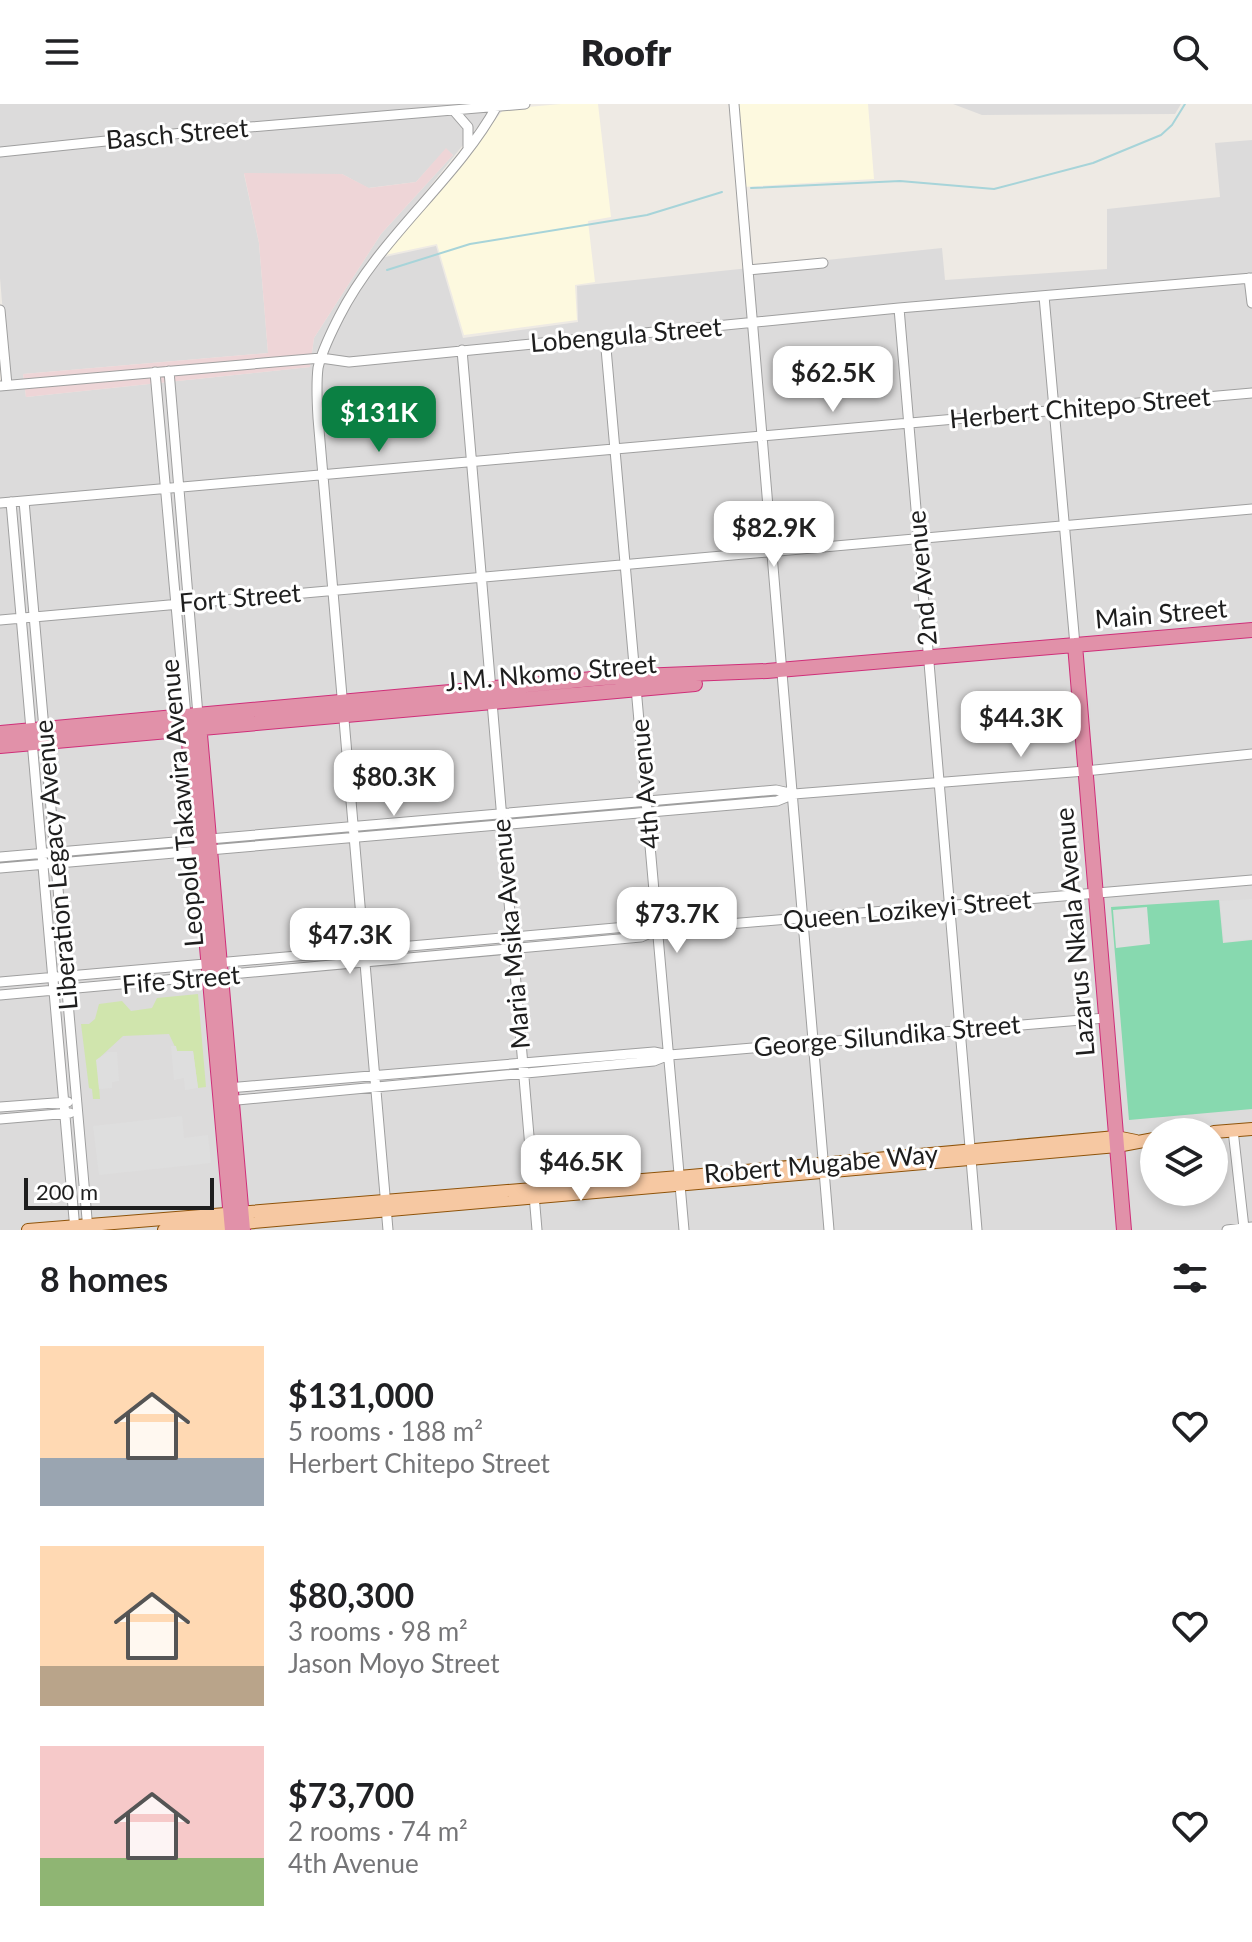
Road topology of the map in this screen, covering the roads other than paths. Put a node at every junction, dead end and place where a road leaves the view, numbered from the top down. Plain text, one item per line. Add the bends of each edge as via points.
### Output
1 (525, 104) edge
2 (734, 104) edge
3 (498, 105) edge
4 (455, 112) junction
5 (468, 148) junction
6 (0, 152) edge
7 (823, 263) dead end
8 (748, 270) junction
9 (1251, 278) edge
10 (1044, 296) junction
11 (1252, 303) edge
12 (899, 308) junction
13 (0, 310) edge
14 (752, 323) junction
15 (605, 337) junction
16 (462, 350) junction
17 (321, 358) junction
18 (169, 371) junction
19 (155, 372) junction
20 (4, 385) edge
21 (1252, 393) edge
22 (1054, 411) junction
23 (909, 423) junction
24 (761, 437) junction
25 (615, 450) junction
26 (472, 462) junction
27 (323, 475) junction
28 (179, 487) junction
29 (165, 489) junction
30 (24, 501) junction
31 (5, 503) edge
32 (1252, 509) edge
33 (1064, 526) junction
34 (919, 540) junction
35 (771, 552) junction
36 (626, 564) junction
37 (481, 577) junction
38 (333, 590) junction
39 (189, 603) junction
40 (175, 604) junction
41 (35, 617) junction
42 (21, 618) junction
43 (0, 620) edge
44 (1252, 630) edge
45 (1076, 648) junction
46 (929, 660) junction
47 (782, 673) junction
48 (636, 682) junction
49 (491, 695) junction
50 (343, 712) junction
51 (193, 722) junction
52 (0, 733) edge
53 (38, 736) junction
54 (0, 746) edge
55 (1252, 754) edge
56 (1085, 771) junction
57 (940, 782) junction
58 (794, 794) junction
59 (647, 806) junction
60 (501, 819) junction
61 (354, 832) junction
62 (204, 845) junction
63 (0, 857) edge
64 (56, 858) junction
65 (42, 859) junction
66 (0, 868) edge
67 (1252, 880) edge
68 (1096, 895) junction
69 (951, 907) junction
70 (804, 919) junction
71 (658, 930) junction
72 (511, 938) junction
73 (512, 950) junction
74 (364, 951) junction
75 (365, 963) junction
76 (215, 970) junction
77 (66, 976) junction
78 (53, 977) junction
79 (0, 982) edge
80 (67, 990) junction
81 (54, 991) junction
82 (0, 995) edge
83 (1105, 1018) junction
84 (961, 1030) junction
85 (814, 1043) junction
86 (669, 1055) junction
87 (522, 1062) junction
88 (523, 1074) junction
89 (375, 1075) junction
90 (376, 1089) junction
91 (227, 1095) junction
92 (64, 1103) junction
93 (0, 1107) edge
94 (77, 1107) junction
95 (65, 1114) junction
96 (0, 1119) edge
97 (1252, 1129) edge
98 (1233, 1130) junction
99 (1228, 1131) edge
100 (1116, 1141) junction
101 (1140, 1141) edge
102 (970, 1155) junction
103 (824, 1169) junction
104 (680, 1181) junction
105 (534, 1194) junction
106 (386, 1206) junction
107 (237, 1222) edge
108 (1248, 1227) edge
109 (81, 1228) edge
110 (28, 1230) edge
111 (164, 1230) edge
112 (388, 1230) edge
113 (537, 1230) edge
114 (684, 1230) edge
115 (829, 1230) edge
116 (977, 1230) edge
117 (1124, 1230) edge
118 (1227, 1230) edge

1 - 3 street, Basch Street
2 - 8 street
3 - 4 street, Basch Street
3 - 5 street
4 - 5 street via 468,127
4 - 6 street, Basch Street
5 - 17 street via 381,252 343,308
7 - 8 street
8 - 14 street
9 - 10 street, Lobengula Street
9 - 11 street
10 - 12 street, Lobengula Street
10 - 22 street, Lazarus Nkala Avenue
12 - 14 street, Lobengula Street
12 - 23 street, 2nd Avenue
13 - 20 street
14 - 15 street, Lobengula Street
14 - 24 street
15 - 16 street, Lobengula Street
15 - 25 street, 4th Avenue
16 - 17 street, Lobengula Street via 349,362
16 - 26 street, Maria Msika Avenue
17 - 18 street, Lobengula Street
17 - 27 street via 317,384
18 - 19 street, Lobengula Street
18 - 28 street, Leopold Takawira Avenue
19 - 20 street, Lobengula Street
19 - 29 street, Leopold Takawira Avenue
21 - 22 street, Herbert Chitepo Street
22 - 23 street, Herbert Chitepo Street
22 - 33 street, Lazarus Nkala Avenue
23 - 24 street, Herbert Chitepo Street
23 - 34 street, 2nd Avenue
24 - 25 street, Herbert Chitepo Street
24 - 35 street
25 - 26 street, Herbert Chitepo Street
25 - 36 street, 4th Avenue
26 - 27 street, Herbert Chitepo Street
26 - 37 street, Maria Msika Avenue
27 - 28 street, Herbert Chitepo Street
27 - 38 street
28 - 29 street, Herbert Chitepo Street
28 - 39 street, Leopold Takawira Avenue
29 - 30 street, Herbert Chitepo Street
29 - 40 street, Leopold Takawira Avenue
30 - 31 street, Herbert Chitepo Street
30 - 41 street, Liberation Legacy Avenue
31 - 42 street, Liberation Legacy Avenue
32 - 33 street, Fort Street
33 - 34 street, Fort Street
33 - 45 street, Lazarus Nkala Avenue
34 - 35 street, Fort Street
34 - 46 street, 2nd Avenue
35 - 36 street, Fort Street
35 - 47 street
36 - 37 street, Fort Street
36 - 48 street, 4th Avenue
37 - 38 street, Fort Street
37 - 49 street, Maria Msika Avenue
38 - 39 street, Fort Street
38 - 50 street
39 - 40 street, Fort Street
39 - 51 street, Leopold Takawira Avenue
40 - 41 street, Fort Street
40 - 51 street, Leopold Takawira Avenue
41 - 42 street, Fort Street
41 - 53 street, Liberation Legacy Avenue
42 - 43 street, Fort Street
42 - 53 street, Liberation Legacy Avenue
44 - 45 highway, Main Street
45 - 46 highway, J.M. Nkomo Street
45 - 56 highway, Lazarus Nkala Avenue
46 - 47 highway, J.M. Nkomo Street
46 - 57 street, 2nd Avenue
47 - 48 highway, J.M. Nkomo Street
47 - 58 street
48 - 49 highway, J.M. Nkomo Street
48 - 59 street, 4th Avenue
49 - 50 highway, J.M. Nkomo Street
49 - 60 street, Maria Msika Avenue
50 - 51 highway, J.M. Nkomo Street
50 - 61 street
51 - 53 highway, J.M. Nkomo Street
51 - 62 highway, Leopold Takawira Avenue
52 - 53 highway, J.M. Nkomo Street
53 - 54 highway, J.M. Nkomo Street
53 - 64 street, Liberation Legacy Avenue
53 - 65 street, Liberation Legacy Avenue
55 - 56 street
56 - 57 street
56 - 68 highway, Lazarus Nkala Avenue
57 - 58 street
57 - 69 street, 2nd Avenue
58 - 59 street via 776,790
58 - 70 street
59 - 60 street
59 - 71 street, 4th Avenue
60 - 61 street
60 - 72 street, Maria Msika Avenue
61 - 62 street
61 - 74 street
62 - 64 street
62 - 76 highway, Leopold Takawira Avenue
63 - 65 street
64 - 65 street
64 - 77 street, Liberation Legacy Avenue
65 - 66 street
65 - 78 street, Liberation Legacy Avenue
67 - 68 street, Queen Lozikeyi Street
68 - 69 street, Queen Lozikeyi Street
68 - 83 highway, Lazarus Nkala Avenue
69 - 70 street, Queen Lozikeyi Street
69 - 84 street, 2nd Avenue
70 - 71 street, Queen Lozikeyi Street
70 - 85 street
71 - 72 street, Fife Street via 638,926
71 - 73 street, Fife Street via 641,937
71 - 86 street, 4th Avenue
72 - 73 street, Maria Msika Avenue
72 - 74 street, Fife Street
73 - 75 street, Fife Street
73 - 87 street, Maria Msika Avenue
74 - 75 street
74 - 76 street, Fife Street
75 - 76 street, Fife Street
75 - 89 street
76 - 77 street, Fife Street
76 - 80 street, Fife Street
76 - 91 highway, Leopold Takawira Avenue
77 - 78 street, Fife Street
77 - 80 street, Liberation Legacy Avenue
78 - 79 street, Fife Street
78 - 81 street, Liberation Legacy Avenue
80 - 81 street, Fife Street
80 - 94 street, Liberation Legacy Avenue
81 - 82 street, Fife Street
81 - 92 street, Liberation Legacy Avenue
83 - 84 street, George Silundika Street
83 - 100 highway, Lazarus Nkala Avenue
84 - 85 street, George Silundika Street
84 - 102 street, 2nd Avenue
85 - 86 street, George Silundika Street
85 - 103 street
86 - 87 street, George Silundika Street
86 - 88 street, George Silundika Street via 654,1061
86 - 104 street, 4th Avenue
87 - 88 street, Maria Msika Avenue
87 - 89 street, George Silundika Street
88 - 90 street, George Silundika Street
88 - 105 street, Maria Msika Avenue
89 - 90 street
89 - 91 street, George Silundika Street
90 - 91 street, George Silundika Street
90 - 106 street
91 - 107 highway, Leopold Takawira Avenue
92 - 93 street
92 - 94 street
92 - 95 street, Liberation Legacy Avenue
94 - 95 street
94 - 109 street, Liberation Legacy Avenue
95 - 96 street
95 - 109 street, Liberation Legacy Avenue
97 - 98 main road
98 - 99 main road
98 - 108 street
100 - 101 main road, Robert Mugabe Way
100 - 102 main road, Robert Mugabe Way
100 - 117 highway, Lazarus Nkala Avenue
102 - 103 main road, Robert Mugabe Way
102 - 116 street, 2nd Avenue
103 - 104 main road, Robert Mugabe Way
103 - 115 street
104 - 105 main road, Robert Mugabe Way
104 - 114 street, 4th Avenue
105 - 106 main road, Robert Mugabe Way
105 - 113 street, Maria Msika Avenue
106 - 107 main road, Robert Mugabe Way
106 - 112 street
107 - 109 main road, Robert Mugabe Way
107 - 111 main road, Robert Mugabe Way
108 - 118 street
109 - 110 main road, Robert Mugabe Way

